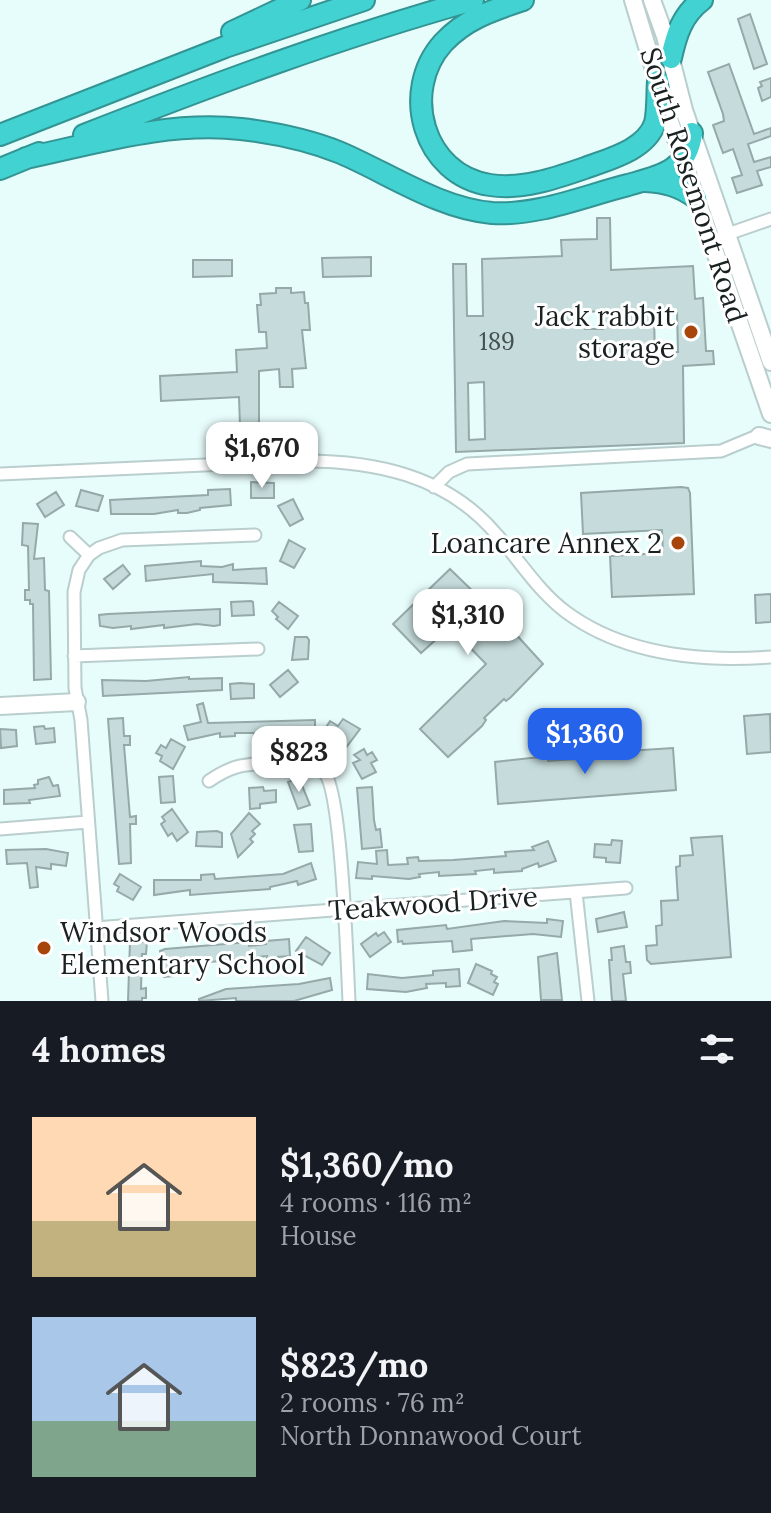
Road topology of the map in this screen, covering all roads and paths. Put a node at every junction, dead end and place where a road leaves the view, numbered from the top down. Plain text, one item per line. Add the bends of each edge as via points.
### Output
1 (300, 0) edge
2 (364, 0) edge
3 (473, 0) edge
4 (523, 0) edge
5 (633, 0) edge
6 (652, 0) edge
7 (702, 0) edge
8 (671, 58) junction
9 (658, 81) junction
10 (111, 91) junction
11 (692, 133) junction
12 (0, 135) edge
13 (26, 158) junction
14 (683, 162) junction
15 (0, 169) edge
16 (641, 181) junction
17 (696, 198) junction
18 (771, 219) edge
19 (718, 238) junction
20 (771, 362) edge
21 (771, 414) edge
22 (767, 435) edge
23 (0, 474) edge
24 (434, 487) junction
25 (255, 535) dead end
26 (70, 537) dead end
27 (89, 555) junction
28 (258, 649) dead end
29 (74, 656) junction
30 (771, 657) edge
31 (77, 702) junction
32 (0, 706) edge
33 (209, 781) dead end
34 (88, 822) junction
35 (0, 829) edge
36 (626, 888) dead end
37 (576, 892) junction
38 (343, 910) junction
39 (95, 928) junction
40 (102, 1001) edge
41 (349, 1001) edge
42 (588, 1001) edge

1 - 10 highway
2 - 10 highway
3 - 13 highway via 310,50
4 - 9 highway via 463,25 441,45 427,69 420,96 424,127 434,149 456,172 483,184 508,186 622,154 653,128
5 - 9 main road, South Rosemont Road
6 - 8 main road, South Rosemont Road
7 - 8 highway via 680,26
8 - 11 main road, South Rosemont Road
9 - 14 main road, South Rosemont Road
10 - 12 highway
11 - 14 highway
11 - 19 main road, South Rosemont Road
13 - 15 highway
13 - 16 highway via 157,130 206,127 297,138 440,200 492,213 537,209
14 - 16 highway
14 - 17 main road, South Rosemont Road
16 - 17 highway via 668,183
17 - 19 main road, South Rosemont Road
18 - 19 street
19 - 20 main road, South Rosemont Road
19 - 21 main road, South Rosemont Road
22 - 24 street via 721,451 467,464
23 - 24 street via 332,460 376,465
24 - 30 street via 484,521 546,594 585,624 661,653
25 - 27 street via 122,540
26 - 27 street
27 - 29 street via 75,583
28 - 29 street
29 - 31 street
31 - 32 main road
31 - 34 street
33 - 38 street via 243,764 301,761 324,772 335,801
34 - 35 street
34 - 39 street
36 - 37 street, Teakwood Drive
37 - 38 street, Teakwood Drive
37 - 42 street
38 - 39 street, Teakwood Drive
38 - 41 street
39 - 40 street

